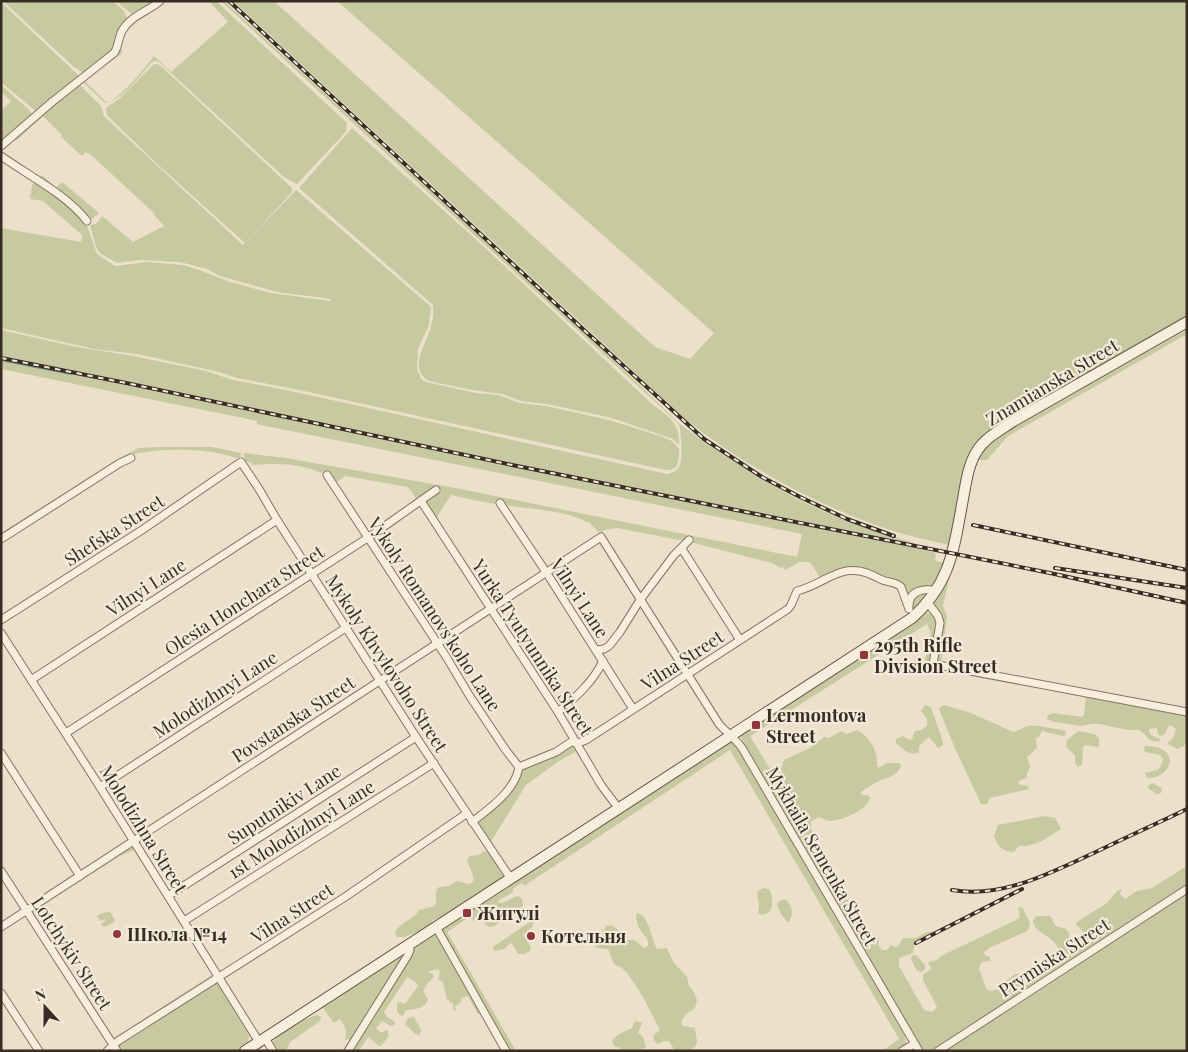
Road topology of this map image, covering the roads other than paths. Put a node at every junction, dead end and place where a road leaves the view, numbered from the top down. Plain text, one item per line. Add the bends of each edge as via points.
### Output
1 (160, 1) edge
2 (1, 146) edge
3 (1, 156) edge
4 (87, 221) dead end
5 (1187, 322) edge
6 (131, 458) dead end
7 (241, 462) joint
8 (327, 476) dead end
9 (436, 490) dead end
10 (421, 501) junction
11 (500, 503) dead end
12 (277, 520) junction
13 (368, 537) junction
14 (601, 537) joint
15 (1, 539) edge
16 (689, 540) dead end
17 (682, 549) junction
18 (546, 572) junction
19 (312, 574) junction
20 (937, 591) junction
21 (640, 600) junction
22 (928, 603) junction
23 (491, 609) junction
24 (910, 614) junction
25 (1, 620) edge
26 (346, 627) junction
27 (1, 633) edge
28 (740, 640) junction
29 (437, 644) junction
30 (596, 650) junction
31 (603, 661) junction
32 (688, 674) junction
33 (31, 680) junction
34 (381, 680) junction
35 (633, 709) junction
36 (558, 712) junction
37 (1187, 712) edge
38 (66, 733) junction
39 (732, 735) junction
40 (416, 737) junction
41 (578, 744) junction
42 (1, 753) edge
43 (434, 763) junction
44 (519, 767) junction
45 (100, 787) junction
46 (618, 809) junction
47 (466, 814) junction
48 (472, 822) junction
49 (134, 840) junction
50 (1, 872) edge
51 (80, 876) junction
52 (511, 879) junction
53 (1187, 889) edge
54 (168, 896) junction
55 (27, 910) junction
56 (184, 921) junction
57 (1, 927) edge
58 (436, 927) junction
59 (407, 946) junction
60 (219, 977) junction
61 (1, 993) edge
62 (262, 1040) junction
63 (914, 1044) junction
64 (115, 1048) edge
65 (39, 1051) edge
66 (107, 1051) edge
67 (245, 1051) edge
68 (274, 1051) edge
69 (348, 1051) edge
70 (506, 1051) edge
71 (902, 1051) edge
72 (919, 1051) edge
73 (938, 1051) edge

1 - 2 street via 126,25 114,53
3 - 4 street via 62,196
5 - 20 street, Znamianska Street via 986,440 977,451 970,469 948,567
6 - 15 street
7 - 12 street, Mykoly Khvylovoho Street
7 - 25 street, Shefska Street
8 - 13 street, Vykoly Romanovs'koho Lane
9 - 10 street, Olesia Honchara Street
10 - 13 street, Olesia Honchara Street
10 - 23 street, Yurka Tyutyunnika Street
11 - 18 street, Vilnyi Lane
12 - 19 street, Mykoly Khvylovoho Street
12 - 33 street, Vilnyi Lane
13 - 19 street, Olesia Honchara Street
13 - 29 street, Vykoly Romanovs'koho Lane
14 - 18 street, Povstanska Street
14 - 21 street, Mykhaila Semenka Street
16 - 17 street
17 - 21 street
17 - 28 street
18 - 23 street, Povstanska Street
18 - 30 street, Vilnyi Lane
19 - 26 street, Mykoly Khvylovoho Street
19 - 38 street, Olesia Honchara Street
20 - 22 street, Znamianska Street
20 - 24 street via 922,589 913,594 908,603
21 - 30 street via 609,646
21 - 32 street, Mykhaila Semenka Street
22 - 24 street, Znamianska Street
22 - 37 street via 940,623 933,664
23 - 29 street, Povstanska Street
23 - 36 street, Yurka Tyutyunnika Street
24 - 28 street, Vilna Street via 901,587 896,583 868,572 840,572 797,591 788,609
24 - 39 street, Znamianska Street
26 - 34 street, Mykoly Khvylovoho Street
26 - 45 street, Molodizhnyi Lane
27 - 33 street, Molodizhna Street
28 - 32 street, Vilna Street
29 - 34 street, Povstanska Street
29 - 44 street, Vykoly Romanovs'koho Lane
30 - 31 street, Vilnyi Lane
31 - 35 street, Vilnyi Lane
31 - 36 street via 596,675
32 - 35 street, Vilna Street
32 - 39 street, Mykhaila Semenka Street via 724,731
33 - 38 street, Molodizhna Street
34 - 40 street, Mykoly Khvylovoho Street
34 - 49 street, Povstanska Street
35 - 41 street, Vilna Street
36 - 41 street, Yurka Tyutyunnika Street
38 - 45 street, Molodizhna Street
39 - 46 street, Znamianska Street
39 - 63 street, Mykhaila Semenka Street
40 - 43 street, Mykoly Khvylovoho Street
40 - 54 street, Suputnikiv Lane
41 - 44 street, Vilna Street via 571,742 556,752
41 - 46 street, Yurka Tyutyunnika Street
42 - 51 street
43 - 47 street, Mykoly Khvylovoho Street
43 - 56 street, 1st Molodizhnyi Lane
44 - 48 street via 517,778 499,800
45 - 49 street, Molodizhna Street
46 - 52 street, Znamianska Street
47 - 48 street, Mykoly Khvylovoho Street
47 - 60 street, Vilna Street
48 - 52 street, Mykoly Khvylovoho Street
49 - 51 street, Povstanska Street
49 - 54 street, Molodizhna Street
50 - 55 street, Lotchykiv Street
51 - 55 street, Povstanska Street
52 - 58 street, Znamianska Street
53 - 73 street, Prymiska Street
54 - 56 street, Molodizhna Street
55 - 57 street, Povstanska Street
55 - 64 street, Lotchykiv Street
56 - 60 street, Molodizhna Street
58 - 59 street, Znamianska Street
58 - 70 street
59 - 62 street, Znamianska Street
59 - 69 street via 410,950 408,955
60 - 62 street, Molodizhna Street
60 - 64 street, Vilna Street
61 - 65 street
62 - 67 street, Znamianska Street
62 - 68 street, Molodizhna Street
63 - 71 street
63 - 72 street
64 - 66 street, Vilna Street

